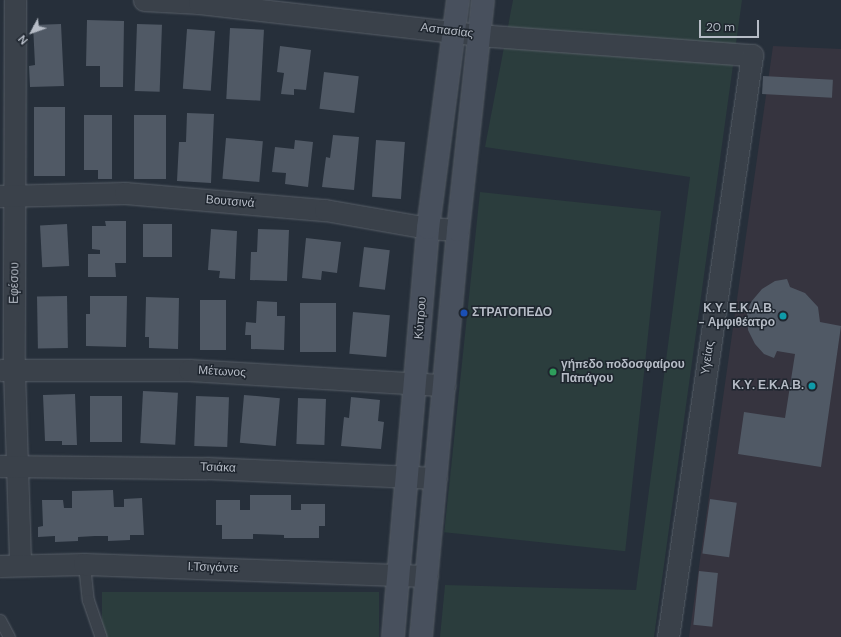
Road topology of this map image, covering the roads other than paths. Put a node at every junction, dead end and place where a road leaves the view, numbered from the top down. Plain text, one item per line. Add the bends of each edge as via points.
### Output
1 (15, 0) edge
2 (144, 0) edge
3 (458, 0) edge
4 (483, 0) edge
5 (453, 31) junction
6 (478, 35) junction
7 (752, 55) joint
8 (8, 196) edge
9 (428, 228) junction
10 (458, 230) junction
11 (7, 370) edge
12 (415, 383) junction
13 (445, 385) junction
14 (9, 466) edge
15 (407, 476) junction
16 (436, 478) junction
17 (84, 564) junction
18 (20, 565) junction
19 (0, 566) edge
20 (399, 574) junction
21 (427, 576) junction
22 (0, 620) edge
23 (9, 637) edge
24 (101, 637) edge
25 (393, 637) edge
26 (421, 637) edge
27 (668, 637) edge

1 - 8 street, Εφέσου
2 - 5 street, Ασπασίας via 199,3
3 - 5 street, Κύπρου
4 - 6 street
5 - 6 street, Ασπασίας
5 - 9 street, Κύπρου
6 - 7 street, Ασπασίας
6 - 10 street
7 - 27 street, Υγείας
8 - 9 street, Βουτσινά via 140,194 325,210
8 - 11 street, Εφέσου
9 - 10 street, Βουτσινά
9 - 12 street, Κύπρου
10 - 13 street
11 - 12 street, Μέτωνος via 189,370
11 - 14 street, Εφέσου
12 - 13 street, Μέτωνος
12 - 15 street, Κύπρου
13 - 16 street
14 - 15 street, Τσιάκα via 207,468
14 - 18 street, Εφέσου
15 - 16 street, Τσιάκα
15 - 20 street, Κύπρου
16 - 21 street
17 - 18 street, Ι.Τσιγάντε
17 - 20 street, Ι.Τσιγάντε
17 - 24 lane via 88,600
18 - 19 street, Ι.Τσιγάντε
20 - 21 street, Ι.Τσιγάντε
20 - 25 street, Κύπρου
21 - 26 street
22 - 23 lane

